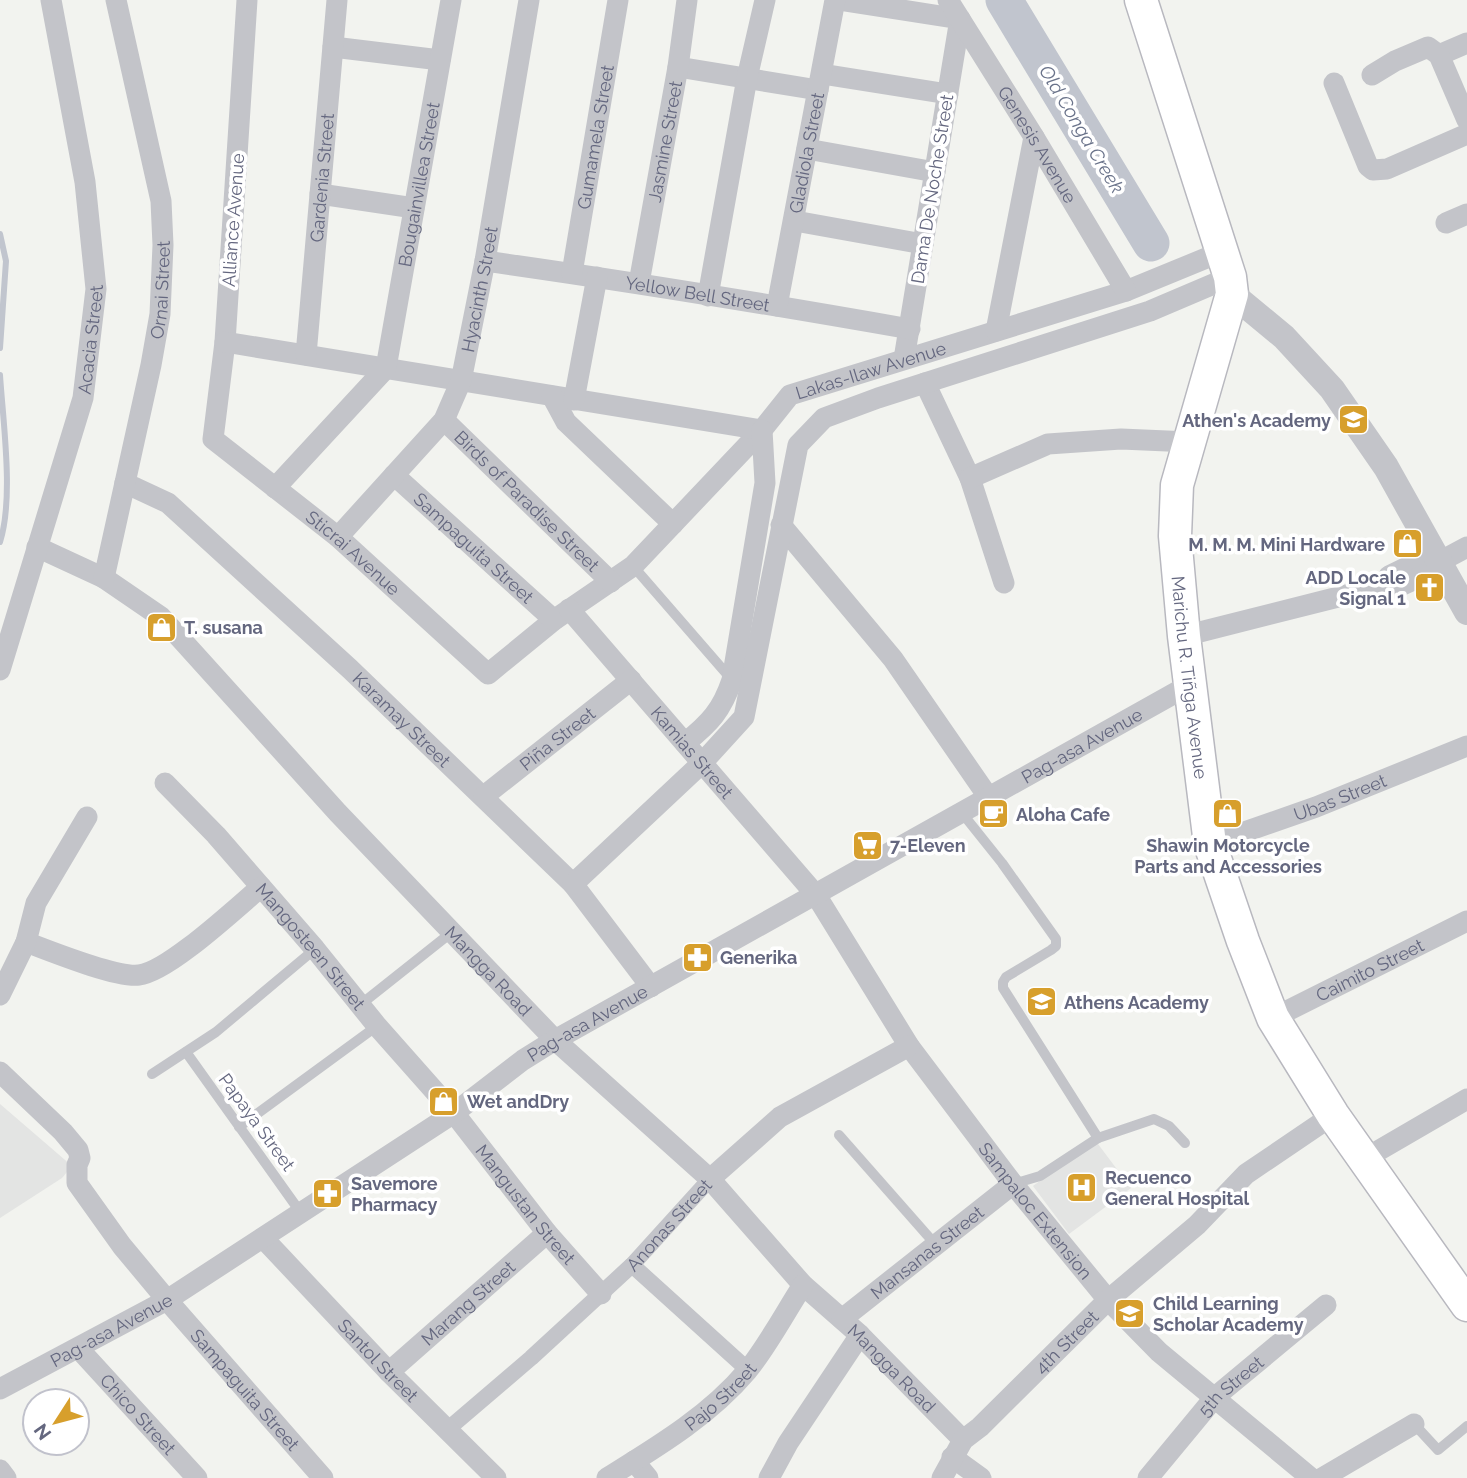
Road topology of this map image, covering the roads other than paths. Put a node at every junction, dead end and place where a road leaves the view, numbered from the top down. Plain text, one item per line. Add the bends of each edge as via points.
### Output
1 (51, 0) edge
2 (116, 0) edge
3 (247, 0) edge
4 (337, 0) edge
5 (451, 0) edge
6 (529, 0) edge
7 (618, 0) edge
8 (687, 0) edge
9 (765, 0) edge
10 (836, 0) edge
11 (948, 0) edge
12 (1141, 0) edge
13 (960, 19) junction
14 (1467, 43) edge
15 (333, 47) junction
16 (1439, 55) junction
17 (440, 60) junction
18 (678, 67) junction
19 (1372, 75) dead end
20 (747, 78) junction
21 (820, 82) junction
22 (1334, 83) dead end
23 (948, 94) junction
24 (1467, 120) edge
25 (1467, 134) edge
26 (1034, 136) junction
27 (807, 149) junction
28 (935, 172) junction
29 (320, 194) junction
30 (414, 208) junction
31 (1467, 214) edge
32 (794, 221) junction
33 (1446, 223) dead end
34 (923, 244) junction
35 (485, 261) junction
36 (572, 273) junction
37 (1228, 275) junction
38 (597, 277) junction
39 (639, 283) junction
40 (1126, 291) junction
41 (708, 296) junction
42 (777, 306) junction
43 (910, 329) junction
44 (996, 331) junction
45 (225, 342) junction
46 (306, 355) junction
47 (904, 359) junction
48 (386, 368) junction
49 (461, 381) junction
50 (925, 383) junction
51 (552, 396) junction
52 (574, 400) junction
53 (444, 420) junction
54 (762, 430) junction
55 (213, 439) joint
56 (1190, 442) junction
57 (394, 475) junction
58 (970, 478) junction
59 (125, 483) junction
60 (275, 488) junction
61 (673, 524) junction
62 (781, 525) junction
63 (338, 537) junction
64 (37, 547) junction
65 (1467, 547) edge
66 (1438, 561) junction
67 (633, 566) junction
68 (104, 578) junction
69 (611, 582) junction
70 (1004, 583) dead end
71 (1467, 612) edge
72 (561, 614) junction
73 (1184, 636) junction
74 (0, 670) edge
75 (488, 674) joint
76 (631, 680) junction
77 (732, 680) junction
78 (1191, 684) junction
79 (685, 743) junction
80 (1467, 746) edge
81 (702, 763) junction
82 (165, 783) dead end
83 (484, 796) junction
84 (989, 799) junction
85 (962, 813) junction
86 (87, 817) dead end
87 (1210, 844) junction
88 (573, 884) junction
89 (261, 887) junction
90 (816, 895) junction
91 (1467, 921) edge
92 (452, 932) junction
93 (26, 942) junction
94 (315, 948) junction
95 (651, 987) junction
96 (0, 995) edge
97 (360, 1005) junction
98 (1273, 1018) junction
99 (377, 1026) junction
100 (555, 1040) junction
101 (909, 1046) junction
102 (186, 1052) junction
103 (0, 1072) edge
104 (152, 1074) dead end
105 (1467, 1099) edge
106 (454, 1113) junction
107 (1333, 1115) junction
108 (239, 1127) junction
109 (839, 1135) dead end
110 (1098, 1138) junction
111 (1185, 1143) dead end
112 (1364, 1159) junction
113 (710, 1179) junction
114 (1013, 1184) junction
115 (301, 1213) junction
116 (547, 1234) junction
117 (263, 1238) junction
118 (935, 1244) junction
119 (632, 1265) junction
120 (803, 1285) junction
121 (601, 1294) junction
122 (167, 1300) junction
123 (1108, 1300) junction
124 (1326, 1305) dead end
125 (1467, 1305) edge
126 (842, 1319) junction
127 (860, 1335) junction
128 (79, 1349) junction
129 (748, 1370) junction
130 (388, 1372) junction
131 (0, 1390) edge
132 (1216, 1397) junction
133 (1414, 1424) joint
134 (1467, 1426) edge
135 (448, 1429) junction
136 (958, 1448) junction
137 (634, 1461) junction
138 (0, 1470) edge
139 (6, 1478) edge
140 (197, 1478) edge
141 (323, 1478) edge
142 (496, 1478) edge
143 (607, 1478) edge
144 (648, 1478) edge
145 (769, 1478) edge
146 (943, 1478) edge
147 (981, 1478) edge
148 (1148, 1478) edge
149 (1311, 1478) edge
150 (1322, 1478) edge

1 - 64 street, Acacia Street via 85,182 96,289 83,398
2 - 59 street, Ornai Street via 161,201 163,246 160,314
3 - 45 street, Alliance Avenue
4 - 15 street, Gardenia Street
5 - 17 street, Bougainvillea Street
6 - 35 street, Hyacinth Street
7 - 36 street, Gumamela Street
8 - 18 street, Jasmine Street
9 - 20 street
10 - 13 street
10 - 21 street, Gladiola Street
11 - 13 street, Genesis Avenue
12 - 37 main road
13 - 23 street, Dama De Noche Street
13 - 26 street, Genesis Avenue
14 - 16 street
15 - 17 street
15 - 29 street, Gardenia Street
16 - 19 street via 1428,47
16 - 24 street
17 - 30 street, Bougainvillea Street
18 - 20 street
18 - 39 street, Jasmine Street
20 - 21 street
20 - 41 street
21 - 23 street
21 - 27 street, Gladiola Street
22 - 25 street via 1373,170 1387,169
23 - 28 street, Dama De Noche Street
26 - 40 street, Genesis Avenue
26 - 44 street
27 - 28 street
27 - 32 street, Gladiola Street
28 - 34 street, Dama De Noche Street
29 - 30 street
29 - 46 street, Gardenia Street
30 - 48 street, Bougainvillea Street
31 - 33 street
32 - 34 street
32 - 42 street, Gladiola Street
34 - 43 street, Dama De Noche Street
35 - 36 street, Yellow Bell Street
35 - 49 street, Hyacinth Street
36 - 38 street, Yellow Bell Street
37 - 40 street, Lakas-Ilaw Avenue
37 - 50 street via 1150,311
37 - 56 main road, Marichu R. Tiñga Avenue
37 - 66 street via 1332,389 1386,467
38 - 39 street, Yellow Bell Street
38 - 52 street
39 - 41 street, Yellow Bell Street
40 - 44 street, Lakas-Ilaw Avenue
41 - 42 street, Yellow Bell Street
42 - 43 street, Yellow Bell Street
43 - 47 street, Dama De Noche Street
44 - 47 street, Lakas-Ilaw Avenue
45 - 46 street
45 - 55 street, Alliance Avenue
46 - 48 street
47 - 54 street, Lakas-Ilaw Avenue via 790,395
48 - 49 street
48 - 60 street
49 - 51 street
49 - 53 street, Hyacinth Street
50 - 58 street
50 - 62 street via 824,418 798,445
51 - 52 street
51 - 61 street via 566,422
52 - 54 street
53 - 57 street, Hyacinth Street
53 - 69 street, Birds of Paradise Street
54 - 61 street, Lakas-Ilaw Avenue
54 - 77 street via 765,482
55 - 60 street, Sticrai Avenue
56 - 58 street via 1121,439 1048,444
56 - 73 main road, Marichu R. Tiñga Avenue via 1177,485 1175,536
57 - 63 street, Hyacinth Street
57 - 72 street, Sampaguita Street
58 - 70 street
59 - 68 street, Ornai Street
59 - 83 street, Karamay Street via 168,503
60 - 63 street, Sticrai Avenue
61 - 67 street, Lakas-Ilaw Avenue
62 - 81 street via 744,717
62 - 84 street via 893,659
63 - 75 street, Sticrai Avenue
64 - 68 street, Mangga Road
64 - 74 street, Acacia Street
65 - 66 street
66 - 71 street
66 - 73 street via 1396,587 1374,588
67 - 69 street, Lakas-Ilaw Avenue
67 - 77 lane
68 - 92 street, Mangga Road via 162,617
69 - 72 street, Lakas-Ilaw Avenue
72 - 75 street, Lakas-Ilaw Avenue
72 - 76 street, Kamias Street
73 - 78 main road, Marichu R. Tiñga Avenue
76 - 79 street, Kamias Street
76 - 83 street, Piña Street
77 - 79 street via 724,703
78 - 84 street, Pag-asa Avenue
78 - 87 main road, Marichu R. Tiñga Avenue
79 - 81 street, Kamias Street
80 - 87 street, Ubas Street
81 - 88 street
81 - 90 street, Kamias Street
82 - 89 street, Mangosteen Street
83 - 88 street, Karamay Street
84 - 85 street, Pag-asa Avenue
85 - 90 street, Pag-asa Avenue
85 - 110 lane via 1056,939 1051,950 1006,977 1003,988
86 - 93 street via 36,903
87 - 98 main road, Marichu R. Tiñga Avenue
88 - 95 street, Karamay Street
89 - 93 street via 161,968 138,976
89 - 94 street, Mangosteen Street
90 - 95 street, Pag-asa Avenue
90 - 101 street, Sampaloc Extension
91 - 98 street, Caimito Street
92 - 97 lane
92 - 100 street, Mangga Road
93 - 96 street
94 - 97 street, Mangosteen Street
94 - 102 lane
95 - 100 street, Pag-asa Avenue
97 - 99 street, Mangosteen Street
98 - 107 main road, Marichu R. Tiñga Avenue
99 - 106 street, Mangosteen Street
99 - 108 lane
100 - 106 street, Pag-asa Avenue
100 - 113 street, Mangga Road
101 - 113 street, Anonas Street via 780,1117
101 - 114 street, Sampaloc Extension
102 - 104 lane
102 - 108 lane, Papaya Street
103 - 122 street, Sampaguita Street via 78,1150 77,1183
105 - 112 street
106 - 115 street, Pag-asa Avenue
106 - 116 street, Mangustan Street
107 - 112 main road, Marichu R. Tiñga Avenue
107 - 123 street, 4th Street via 1246,1174 1197,1225
108 - 115 lane, Papaya Street
109 - 118 lane
110 - 111 lane via 1154,1119 1169,1126
110 - 114 lane via 1040,1176
112 - 125 main road, Marichu R. Tiñga Avenue
113 - 119 street, Anonas Street
113 - 120 street, Mangga Road
114 - 118 street, Mansanas Street
114 - 123 street, Sampaloc Extension
115 - 117 street, Pag-asa Avenue
116 - 121 street, Mangustan Street
116 - 130 street, Marang Street
117 - 122 street, Pag-asa Avenue
117 - 130 street, Santol Street
118 - 126 street, Mansanas Street
119 - 121 street, Anonas Street
119 - 129 street
120 - 126 street, Mangga Road
120 - 129 street, Pajo Street
121 - 135 street, Anonas Street
122 - 128 street, Pag-asa Avenue
122 - 141 street, Sampaguita Street
123 - 132 street, Sampaloc Extension via 1159,1352
123 - 136 street, 4th Street
124 - 132 street, 5th Street
126 - 127 street, Mangga Road
127 - 136 street, Mangga Road
127 - 145 street
128 - 131 street, Pag-asa Avenue
128 - 140 street, Chico Street
129 - 137 street, Pajo Street via 694,1420
130 - 135 street, Santol Street
132 - 148 street, 5th Street
132 - 149 street, Sampaloc Extension
133 - 134 lane via 1438,1450
133 - 150 street
135 - 142 street, Santol Street
136 - 146 street
136 - 147 street, Mangga Road
137 - 143 street, Pajo Street
137 - 144 street
138 - 139 street

